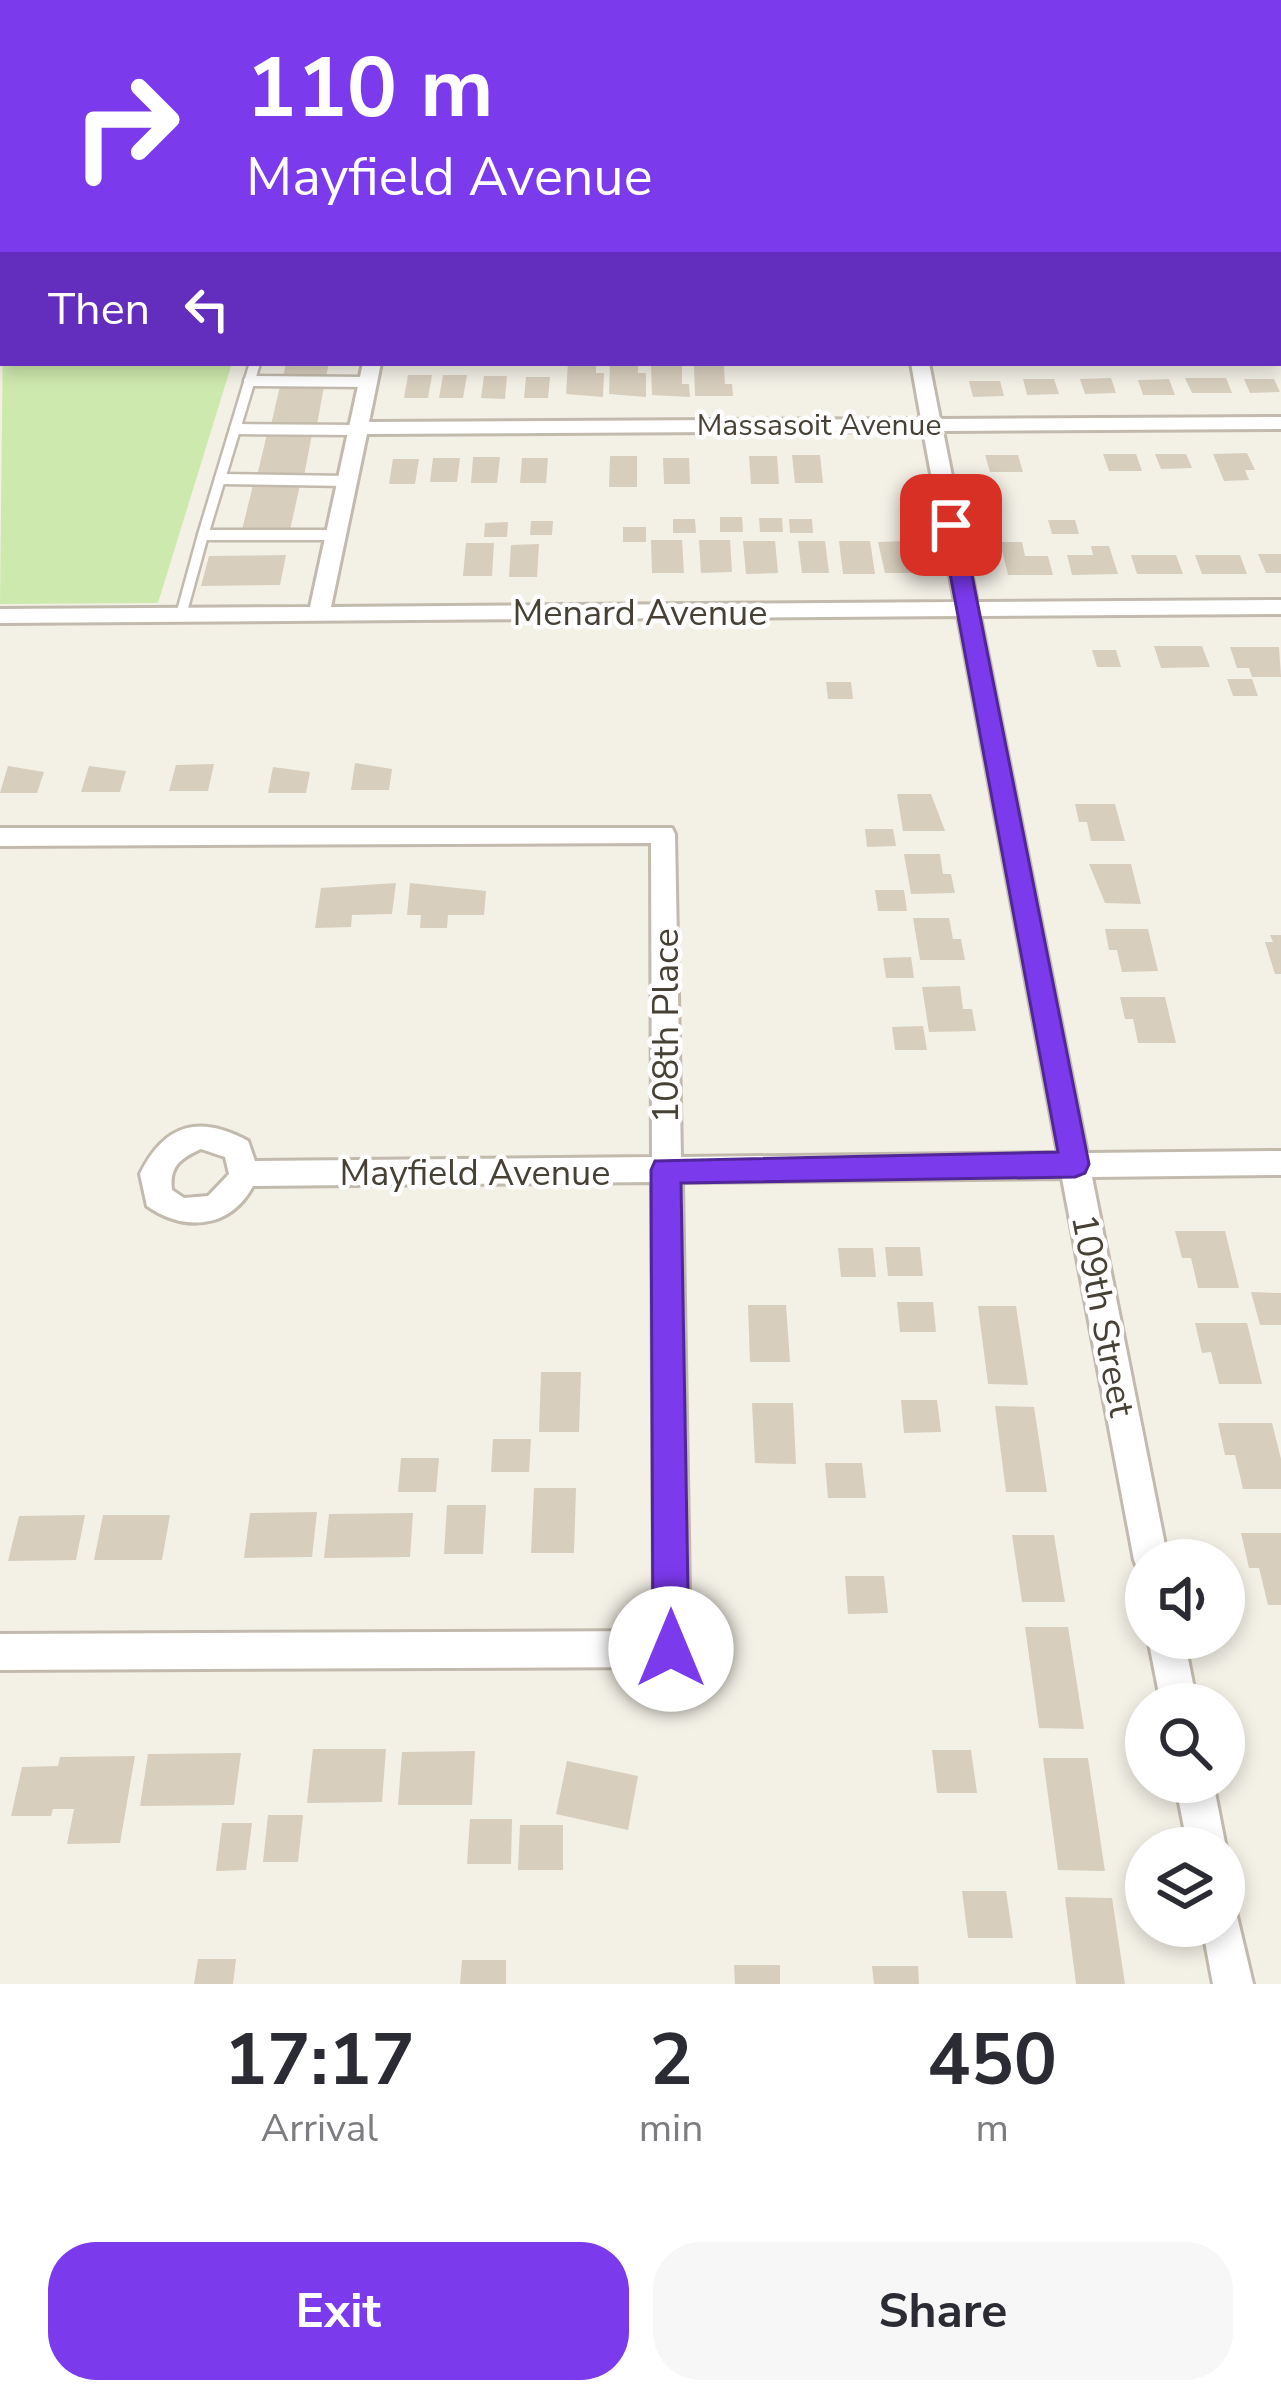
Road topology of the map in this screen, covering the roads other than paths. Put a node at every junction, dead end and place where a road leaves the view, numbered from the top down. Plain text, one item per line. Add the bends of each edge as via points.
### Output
1 (254, 366) edge
2 (921, 366) edge
3 (370, 372) edge
4 (249, 382) junction
5 (1281, 423) edge
6 (932, 424) junction
7 (235, 429) junction
8 (357, 429) junction
9 (220, 479) junction
10 (346, 481) junction
11 (203, 535) junction
12 (335, 535) junction
13 (1281, 607) edge
14 (968, 610) junction
15 (320, 614) junction
16 (181, 615) junction
17 (0, 616) edge
18 (0, 836) edge
19 (1281, 1163) edge
20 (1075, 1164) junction
21 (666, 1170) junction
22 (244, 1174) dead end
23 (1147, 1539) edge
24 (0, 1652) edge
25 (1226, 1947) edge
26 (1233, 1984) edge

1 - 4 lane
2 - 6 street, 109th Street
3 - 4 lane
3 - 8 street
4 - 7 lane
5 - 6 street, Massasoit Avenue
6 - 8 street, Massasoit Avenue
6 - 14 street, 109th Street
7 - 8 lane
7 - 9 lane
8 - 10 street
9 - 10 lane
9 - 11 lane
10 - 12 street
11 - 12 lane
11 - 16 lane
12 - 15 street
13 - 14 street, Menard Avenue
14 - 15 street, Menard Avenue
14 - 20 street, 109th Street
15 - 16 street, Menard Avenue
16 - 17 street, Menard Avenue
18 - 21 street, 108th Place via 663,834
19 - 20 street, Mayfield Avenue
20 - 21 street, Mayfield Avenue
20 - 23 street, 109th Street
21 - 22 street, Mayfield Avenue
21 - 24 street, 108th Place via 671,1649
25 - 26 street

